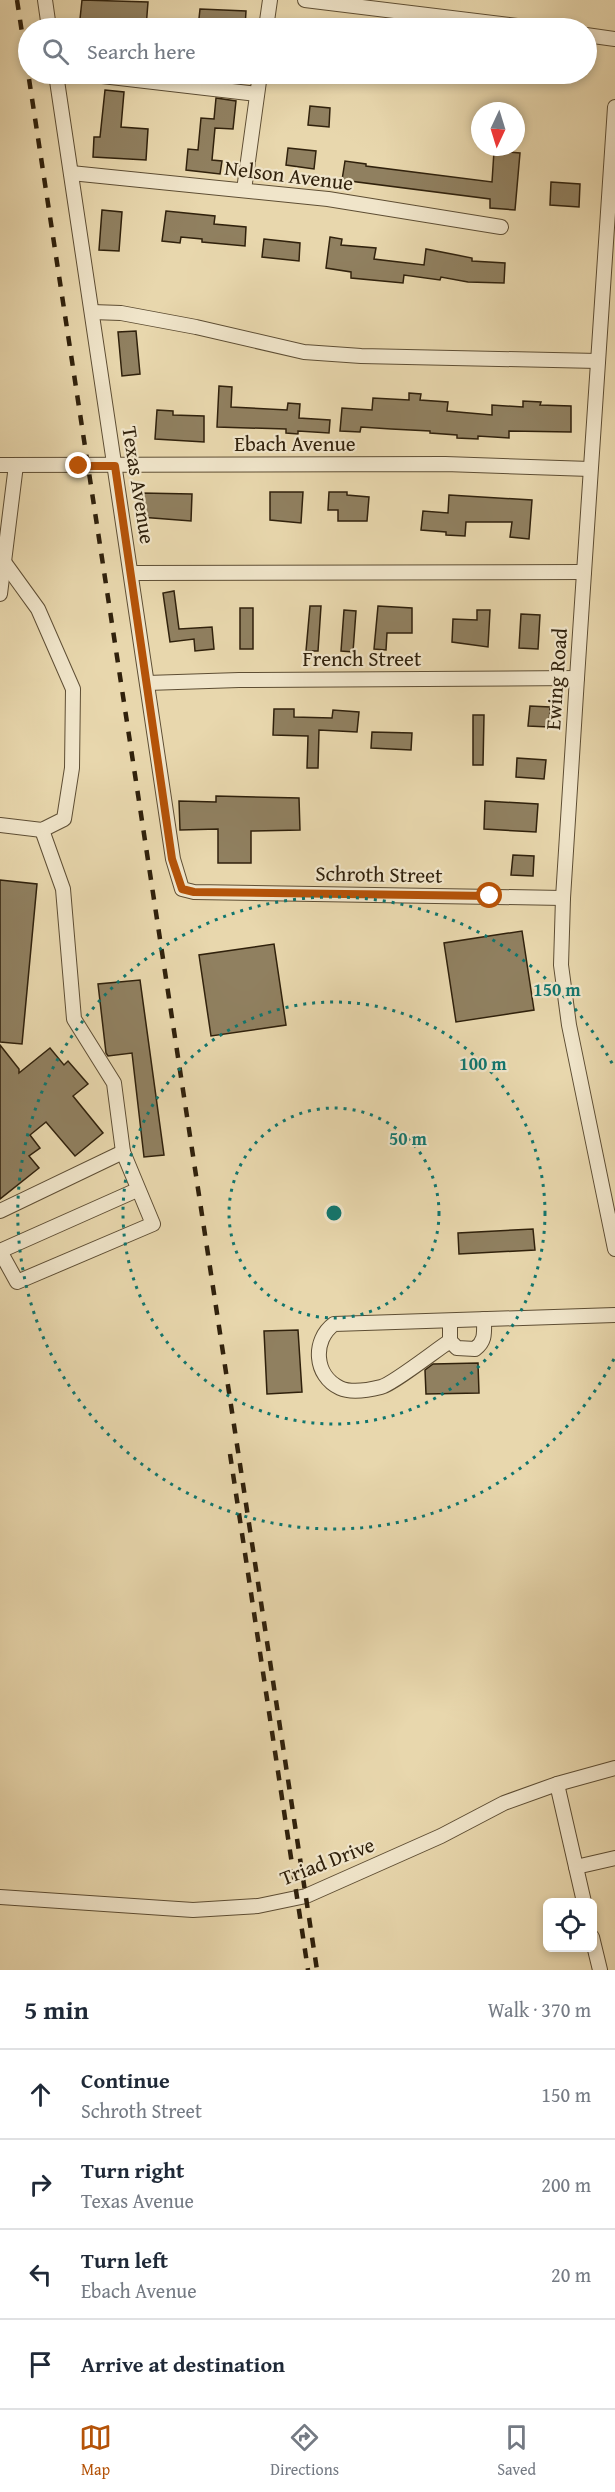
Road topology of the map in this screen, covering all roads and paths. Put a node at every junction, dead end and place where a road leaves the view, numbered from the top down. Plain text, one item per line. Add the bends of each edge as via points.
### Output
1 (45, 0) edge
2 (270, 0) edge
3 (305, 0) edge
4 (48, 18) edge
5 (267, 18) edge
6 (452, 18) edge
7 (597, 37) edge
8 (615, 39) edge
9 (58, 84) edge
10 (171, 84) edge
11 (258, 84) edge
12 (257, 94) junction
13 (615, 107) edge
14 (71, 173) junction
15 (244, 190) junction
16 (501, 227) dead end
17 (92, 312) junction
18 (598, 361) junction
19 (0, 465) edge
20 (16, 465) junction
21 (115, 466) junction
22 (590, 469) junction
23 (4, 562) junction
24 (584, 572) junction
25 (131, 573) junction
26 (0, 594) edge
27 (577, 678) junction
28 (147, 683) junction
29 (0, 825) edge
30 (42, 830) junction
31 (194, 892) joint
32 (563, 898) junction
33 (123, 1152) junction
34 (137, 1190) junction
35 (0, 1211) edge
36 (613, 1228) edge
37 (615, 1249) edge
38 (615, 1315) edge
39 (484, 1319) junction
40 (450, 1320) junction
41 (450, 1341) junction
42 (615, 1768) edge
43 (557, 1784) junction
44 (615, 1858) edge
45 (576, 1867) junction
46 (0, 1897) edge
47 (583, 1898) edge
48 (596, 1952) edge
49 (600, 1970) edge

1 - 4 street
2 - 5 street
3 - 6 street
7 - 8 street
9 - 14 street, Texas Avenue
10 - 12 street
11 - 12 street
12 - 15 street
13 - 18 street, Ewing Road
14 - 15 street, Nelson Avenue
14 - 17 street, Texas Avenue
15 - 16 street, Nelson Avenue via 328,199
17 - 18 street via 175,323 304,352
17 - 21 street, Texas Avenue
18 - 22 street, Ewing Road
19 - 20 street, Ebach Avenue
20 - 21 street, Ebach Avenue
20 - 23 street
21 - 22 street, Ebach Avenue via 445,464
21 - 25 street, Texas Avenue
22 - 24 street, Ewing Road
23 - 26 street
23 - 30 street via 38,609 73,689 72,768 64,819
24 - 25 street
24 - 27 street, Ewing Road
25 - 28 street, Texas Avenue
27 - 28 street, French Street
27 - 32 street, Ewing Road
28 - 31 street, Texas Avenue via 172,859 182,889
29 - 30 street
30 - 33 street via 63,889 74,1019 114,1083
31 - 32 street, Schroth Street
32 - 36 street, Ewing Road via 562,984
33 - 34 street
33 - 35 street
34 - 34 street via 153,1224 17,1282 0,1251
36 - 37 street, Ewing Road
38 - 39 street
39 - 40 street
39 - 41 street via 482,1344 475,1349 457,1348
40 - 41 street
40 - 41 street via 334,1324 319,1343 320,1365 326,1378 339,1388 349,1391 383,1387
42 - 43 street, Triad Drive
43 - 45 street
43 - 46 street, Triad Drive via 504,1803 441,1836 306,1896 258,1906 193,1910
44 - 45 street
45 - 47 street
48 - 49 street

